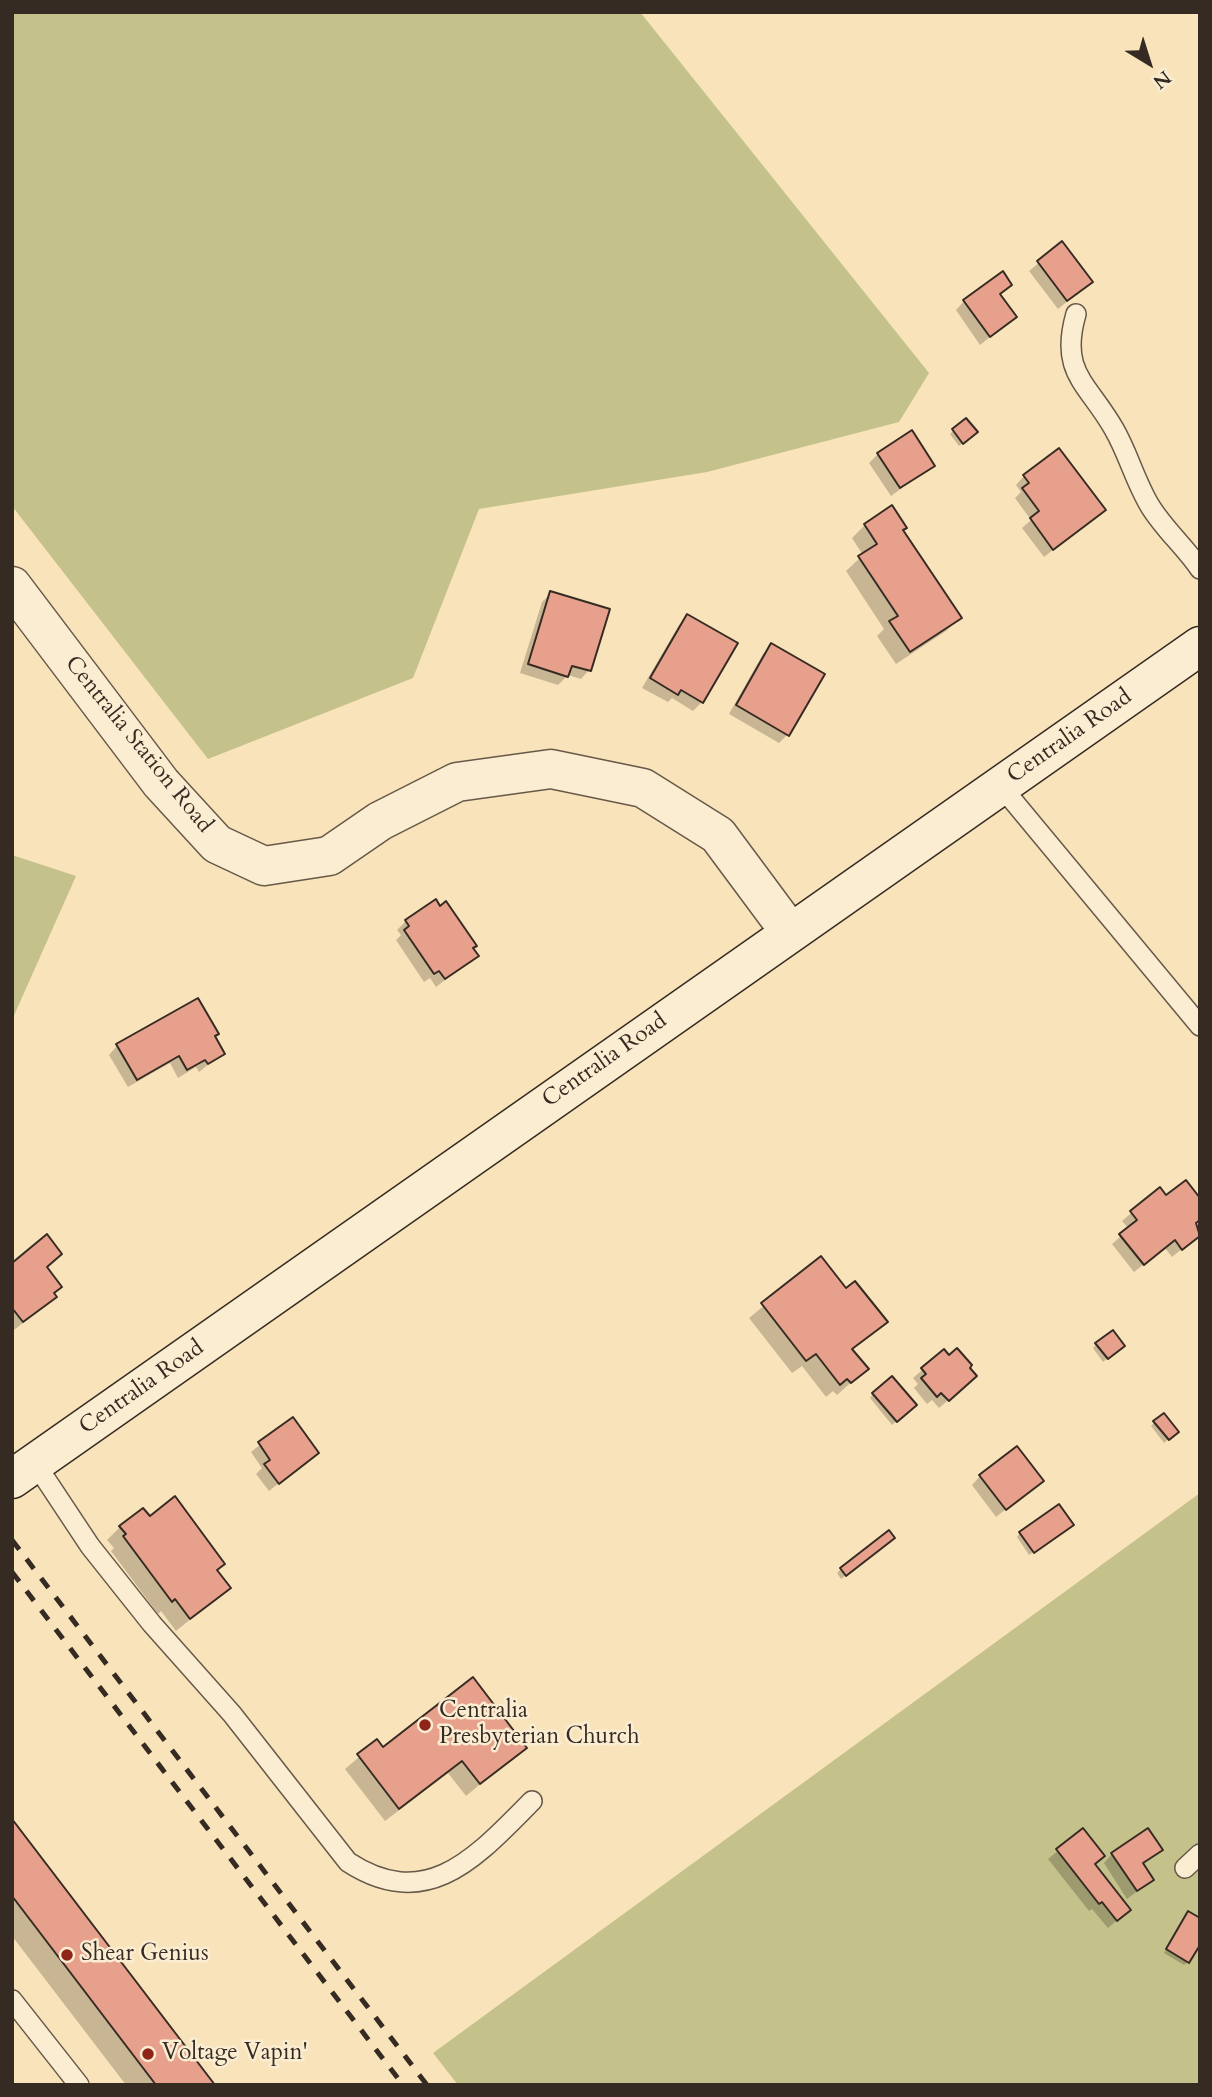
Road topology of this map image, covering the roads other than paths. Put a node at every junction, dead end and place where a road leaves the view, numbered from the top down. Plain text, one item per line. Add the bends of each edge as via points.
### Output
1 (1076, 314) dead end
2 (1200, 569) edge
3 (12, 586) edge
4 (1200, 646) edge
5 (1000, 785) junction
6 (790, 932) junction
7 (1200, 1026) edge
8 (23, 1471) edge
9 (532, 1801) dead end
10 (1200, 1854) edge
11 (1185, 1868) dead end
12 (12, 2000) edge
13 (79, 2085) edge

1 - 2 lane via 1070,356 1077,378 1114,428 1151,508
3 - 6 main road, Centralia Station Road via 161,783 218,844 264,866 329,856 380,821 457,782 551,769 643,788 718,835
4 - 5 main road, Centralia Road
5 - 6 main road, Centralia Road
5 - 7 lane
6 - 8 main road, Centralia Road
8 - 9 lane via 232,1714 348,1862 391,1883 418,1883 444,1876 491,1842
10 - 11 lane
12 - 13 lane

